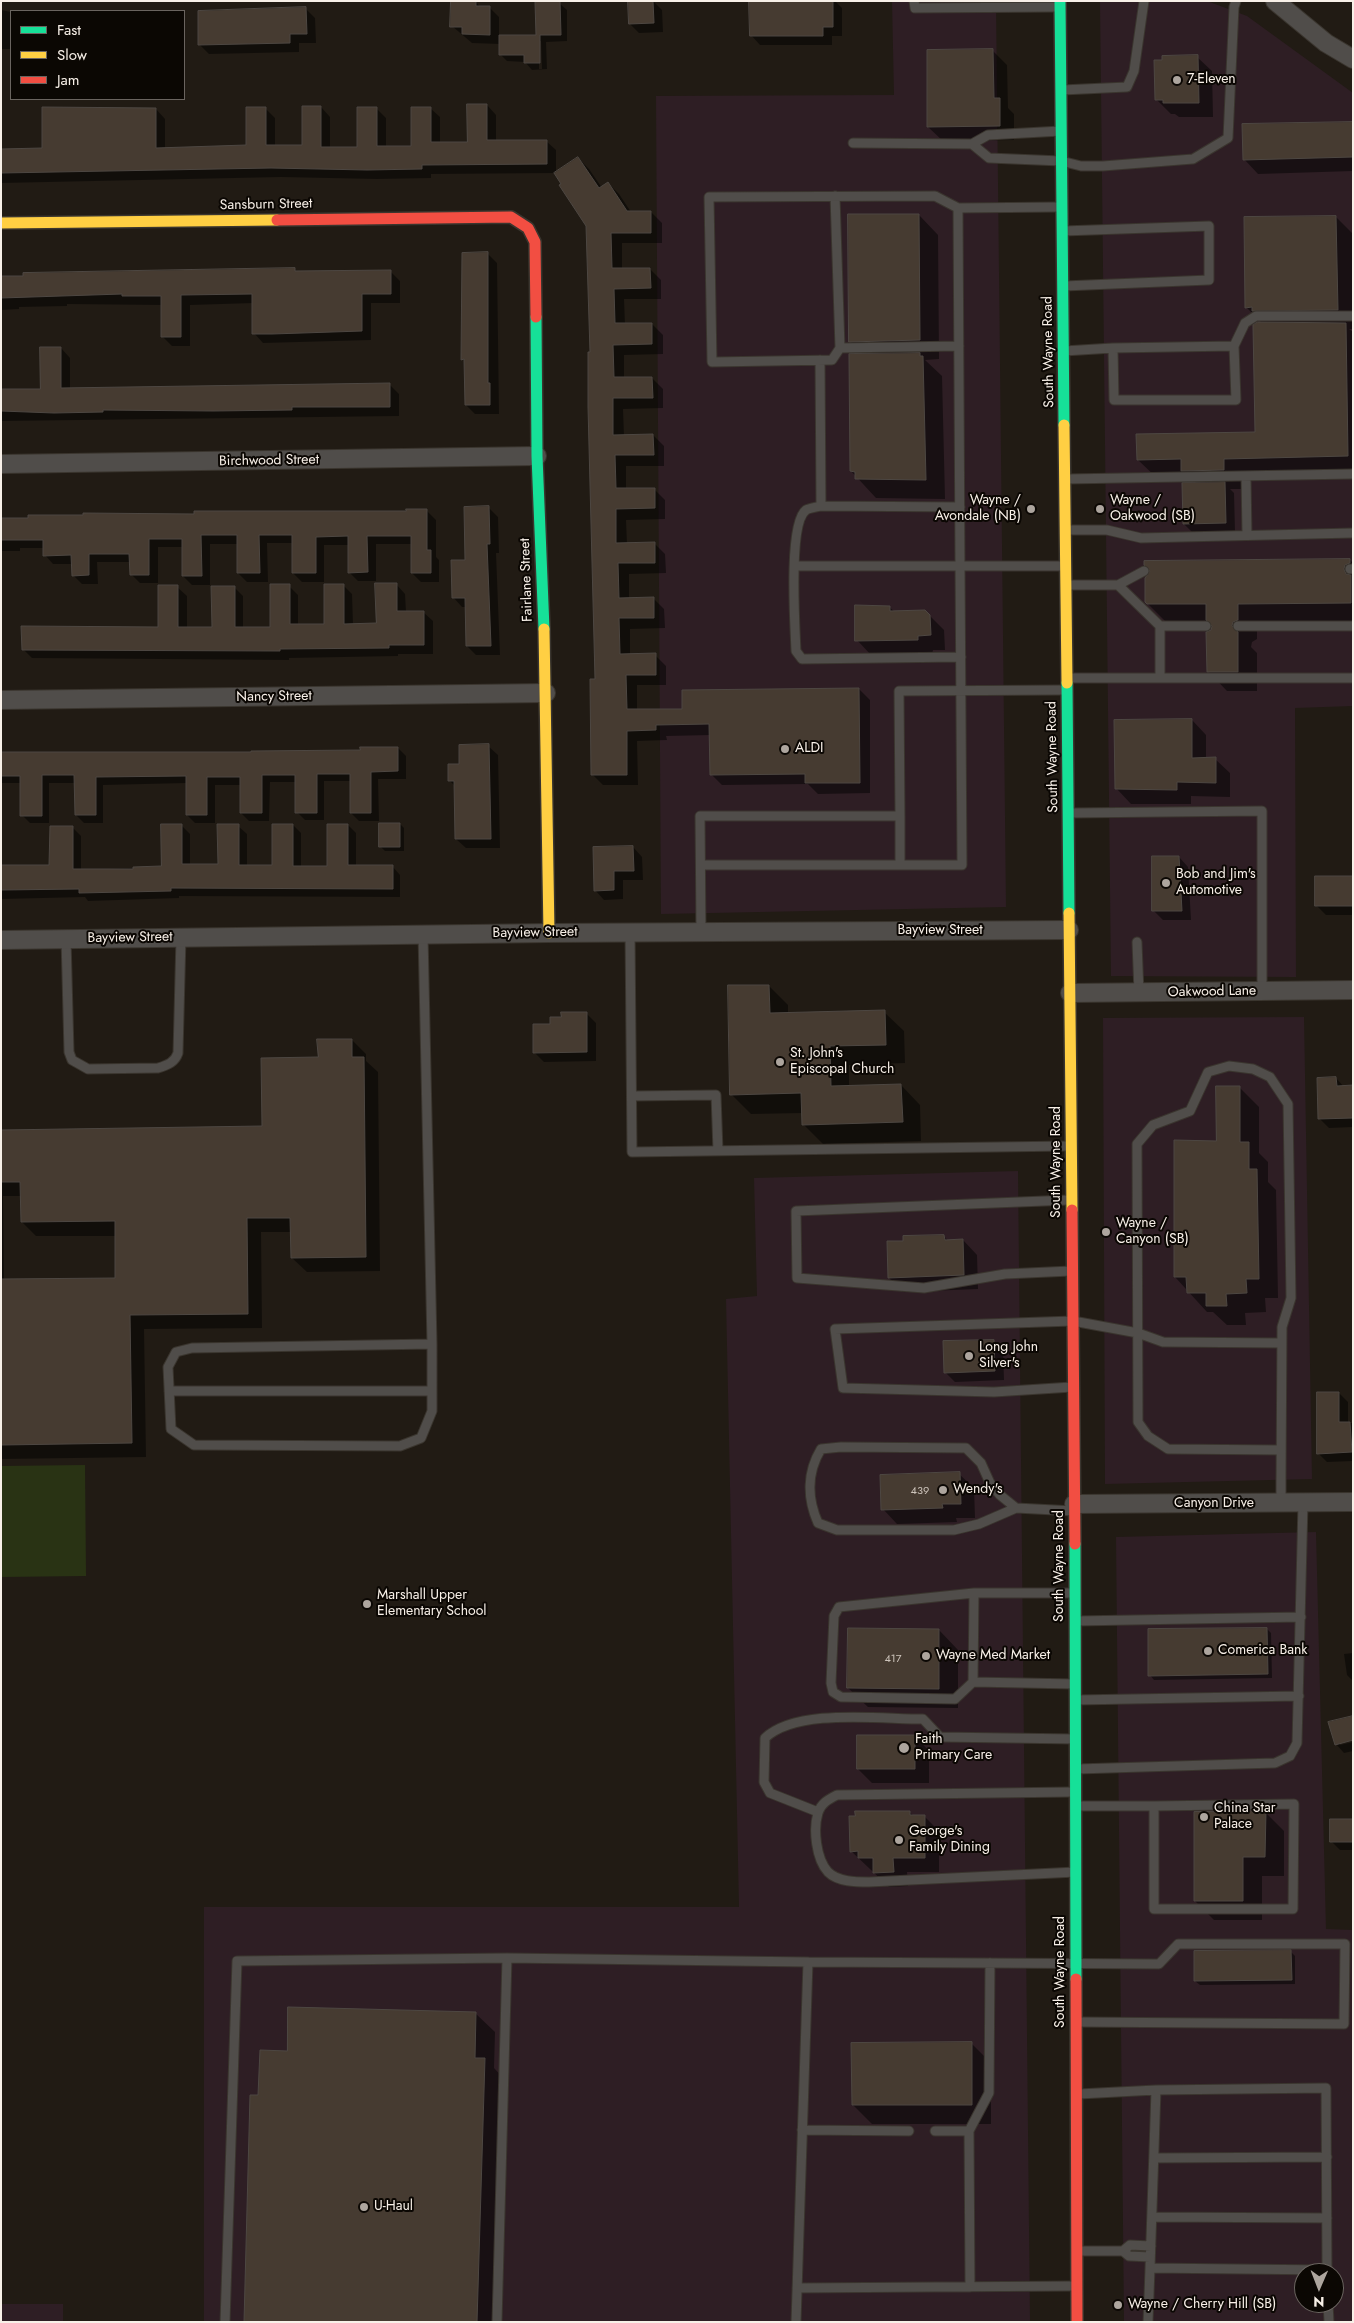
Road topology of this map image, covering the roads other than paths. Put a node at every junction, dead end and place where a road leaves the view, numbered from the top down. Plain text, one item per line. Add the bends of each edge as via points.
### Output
1 (914, 1) edge
2 (1144, 1) edge
3 (1236, 1) edge
4 (1275, 1) edge
5 (1060, 4) edge
6 (1353, 59) edge
7 (1061, 90) junction
8 (1062, 131) junction
9 (854, 143) dead end
10 (972, 144) junction
11 (1061, 161) junction
12 (835, 196) junction
13 (1062, 207) junction
14 (958, 208) junction
15 (1, 223) edge
16 (528, 228) joint
17 (1063, 231) junction
18 (1063, 286) junction
19 (1353, 316) edge
20 (959, 346) junction
21 (1234, 346) junction
22 (840, 348) junction
23 (1112, 348) junction
24 (1064, 351) junction
25 (820, 360) junction
26 (537, 456) junction
27 (1, 464) edge
28 (1353, 474) edge
29 (1246, 476) junction
30 (1065, 479) junction
31 (821, 506) junction
32 (960, 507) junction
33 (1066, 530) junction
34 (1353, 532) edge
35 (1247, 535) junction
36 (795, 566) junction
37 (960, 566) junction
38 (1067, 566) junction
39 (1144, 571) dead end
40 (1067, 585) junction
41 (1118, 586) junction
42 (1160, 626) junction
43 (1206, 626) dead end
44 (1238, 626) dead end
45 (1353, 626) edge
46 (961, 657) junction
47 (1067, 678) junction
48 (1160, 678) junction
49 (1353, 678) edge
50 (1067, 690) junction
51 (961, 691) junction
52 (546, 693) junction
53 (1, 700) edge
54 (1069, 814) junction
55 (900, 816) junction
56 (700, 865) junction
57 (900, 865) junction
58 (1069, 930) junction
59 (630, 932) junction
60 (701, 932) junction
61 (549, 933) junction
62 (423, 934) junction
63 (181, 937) junction
64 (66, 938) junction
65 (1, 940) edge
66 (1138, 942) dead end
67 (1353, 990) edge
68 (1262, 992) junction
69 (1139, 993) junction
70 (1070, 994) junction
71 (632, 1096) junction
72 (1072, 1146) junction
73 (718, 1150) junction
74 (1072, 1200) junction
75 (1073, 1271) junction
76 (1073, 1321) junction
77 (1138, 1333) junction
78 (1282, 1343) junction
79 (432, 1344) junction
80 (1074, 1387) junction
81 (169, 1391) junction
82 (432, 1391) junction
83 (1281, 1450) junction
84 (1353, 1502) edge
85 (1303, 1503) junction
86 (1281, 1504) junction
87 (1016, 1508) junction
88 (1075, 1508) junction
89 (974, 1593) junction
90 (1075, 1593) junction
91 (1301, 1617) junction
92 (1075, 1620) junction
93 (973, 1682) junction
94 (1075, 1684) junction
95 (1299, 1696) junction
96 (1075, 1700) junction
97 (1075, 1740) junction
98 (1075, 1769) junction
99 (1075, 1792) junction
100 (1075, 1806) junction
101 (1154, 1806) junction
102 (818, 1812) junction
103 (1076, 1872) junction
104 (507, 1958) junction
105 (808, 1962) junction
106 (990, 1963) junction
107 (1076, 1964) junction
108 (1077, 2022) junction
109 (1156, 2090) junction
110 (1076, 2094) junction
111 (802, 2130) junction
112 (909, 2131) dead end
113 (935, 2131) dead end
114 (969, 2131) junction
115 (1327, 2157) junction
116 (1154, 2158) junction
117 (1152, 2217) junction
118 (1327, 2218) junction
119 (1150, 2246) junction
120 (1076, 2251) junction
121 (1123, 2251) junction
122 (1150, 2257) junction
123 (1328, 2263) edge
124 (1150, 2268) junction
125 (1294, 2271) edge
126 (1077, 2286) junction
127 (970, 2287) junction
128 (797, 2288) junction
129 (225, 2322) edge
130 (497, 2322) edge
131 (796, 2322) edge
132 (1077, 2322) edge
133 (1148, 2322) edge

1 - 5 lane via 914,8
2 - 7 lane via 1134,71 1127,87
3 - 11 lane via 1228,138 1193,159 1102,166 1081,166
4 - 6 street via 1326,43
5 - 7 main road, South Wayne Road
7 - 8 main road, South Wayne Road
8 - 10 lane via 988,135
8 - 11 main road, South Wayne Road
9 - 10 lane
10 - 11 lane via 989,158
11 - 13 main road, South Wayne Road
12 - 14 lane via 935,196
12 - 22 lane
12 - 25 lane via 710,197 712,362
13 - 14 lane
13 - 17 main road, South Wayne Road
14 - 20 lane
15 - 16 main road, Sansburn Street via 511,217
16 - 26 main road, Fairlane Street via 535,242
17 - 18 main road, South Wayne Road
17 - 18 lane via 1209,226 1208,280
18 - 24 main road, South Wayne Road
19 - 21 lane via 1256,316 1245,323
20 - 22 lane
20 - 32 lane
21 - 23 lane
21 - 23 lane via 1236,400 1114,400
22 - 25 lane via 832,360
23 - 24 lane
24 - 30 main road, South Wayne Road
25 - 31 lane
26 - 27 street, Birchwood Street
26 - 52 main road, Fairlane Street
28 - 29 lane
29 - 30 lane
29 - 35 lane
30 - 33 main road, South Wayne Road
31 - 32 lane
31 - 36 lane via 806,510 800,518 795,537
32 - 37 lane
33 - 35 lane via 1107,530 1141,538
33 - 38 main road, South Wayne Road
34 - 35 lane
36 - 37 lane
36 - 46 lane via 796,651 802,659
37 - 38 lane
37 - 46 lane
38 - 40 main road, South Wayne Road
39 - 41 lane
40 - 41 lane
40 - 47 main road, South Wayne Road
41 - 42 lane
42 - 43 lane
42 - 48 lane
44 - 45 lane
46 - 51 lane
47 - 48 lane
47 - 50 main road, South Wayne Road
48 - 49 lane
50 - 51 lane
50 - 54 main road, South Wayne Road
51 - 55 lane via 899,691
51 - 57 lane via 962,865
52 - 53 street, Nancy Street
52 - 61 main road, Fairlane Street
54 - 58 main road, South Wayne Road
54 - 68 lane via 1262,811
55 - 56 lane via 700,816
55 - 57 lane
56 - 57 lane
56 - 60 lane
58 - 60 street, Bayview Street
58 - 70 main road, South Wayne Road
59 - 60 street, Bayview Street
59 - 61 street, Bayview Street
59 - 71 lane
61 - 62 street, Bayview Street
62 - 63 street, Bayview Street
62 - 79 lane
63 - 64 street, Bayview Street
63 - 64 lane via 176,1059 150,1068 88,1069 72,1060 69,1052
64 - 65 street, Bayview Street
66 - 69 lane
67 - 68 street, Oakwood Lane
68 - 69 street, Oakwood Lane
69 - 70 street, Oakwood Lane
70 - 72 main road, South Wayne Road
71 - 73 lane via 716,1095
71 - 73 lane via 632,1152
72 - 73 lane
72 - 74 main road, South Wayne Road
74 - 75 main road, South Wayne Road
74 - 75 lane via 796,1211 797,1278 924,1288 1005,1274
75 - 76 main road, South Wayne Road
76 - 77 lane
76 - 80 main road, South Wayne Road
76 - 80 lane via 835,1329 843,1388 994,1392
77 - 78 lane via 1163,1342
77 - 78 lane via 1137,1144 1154,1125 1190,1112 1208,1072 1229,1066 1253,1069 1270,1077 1288,1104 1291,1298 1282,1326
77 - 83 lane via 1138,1422 1148,1436 1168,1449
78 - 83 lane
79 - 81 lane via 192,1348 176,1352 168,1367
79 - 82 lane
80 - 88 main road, South Wayne Road
81 - 82 lane
81 - 82 lane via 171,1430 194,1445 400,1446 421,1438 432,1411
83 - 86 lane
84 - 85 street, Canyon Drive
85 - 86 street, Canyon Drive
85 - 91 lane
86 - 88 street, Canyon Drive
87 - 87 lane via 1000,1495 981,1463 966,1448 822,1449 810,1475 810,1506 818,1523 837,1530 954,1530 979,1524
87 - 88 lane
88 - 90 main road, South Wayne Road
89 - 90 lane
89 - 93 lane
89 - 93 lane via 839,1607 834,1616 831,1683 833,1692 841,1696 955,1698
90 - 92 main road, South Wayne Road
91 - 92 lane
91 - 95 lane
92 - 94 main road, South Wayne Road
93 - 94 lane
94 - 96 main road, South Wayne Road
95 - 96 lane
95 - 98 lane via 1297,1743 1290,1756 1275,1763
96 - 97 main road, South Wayne Road
97 - 98 main road, South Wayne Road
97 - 102 lane via 940,1737 923,1719 813,1718 774,1729 765,1738 764,1782 770,1793
98 - 99 main road, South Wayne Road
99 - 100 main road, South Wayne Road
99 - 102 lane via 837,1795 825,1801
100 - 101 lane
100 - 103 main road, South Wayne Road
101 - 101 lane via 1154,1909 1293,1908 1294,1804
102 - 103 lane via 817,1845 822,1860 829,1873 846,1881
103 - 107 main road, South Wayne Road
104 - 105 lane
104 - 129 lane via 237,1962
104 - 130 lane
105 - 106 lane
105 - 111 lane
106 - 107 lane
106 - 114 lane via 989,2093
107 - 108 main road, South Wayne Road
107 - 108 lane via 1160,1964 1178,1944 1345,1944 1344,2024
108 - 110 main road, South Wayne Road
109 - 110 lane
109 - 115 lane via 1326,2088
109 - 116 lane
110 - 120 main road, South Wayne Road
111 - 112 lane
111 - 128 lane
113 - 114 lane
114 - 127 lane
115 - 116 lane
115 - 118 lane
116 - 117 lane
117 - 118 lane
117 - 119 lane
118 - 123 lane
119 - 121 lane via 1130,2246
119 - 122 lane
120 - 121 lane
120 - 126 main road, South Wayne Road
121 - 122 lane via 1129,2256
122 - 124 lane
124 - 125 lane
124 - 133 lane
126 - 127 lane
126 - 132 main road, South Wayne Road
127 - 128 lane
128 - 131 lane

